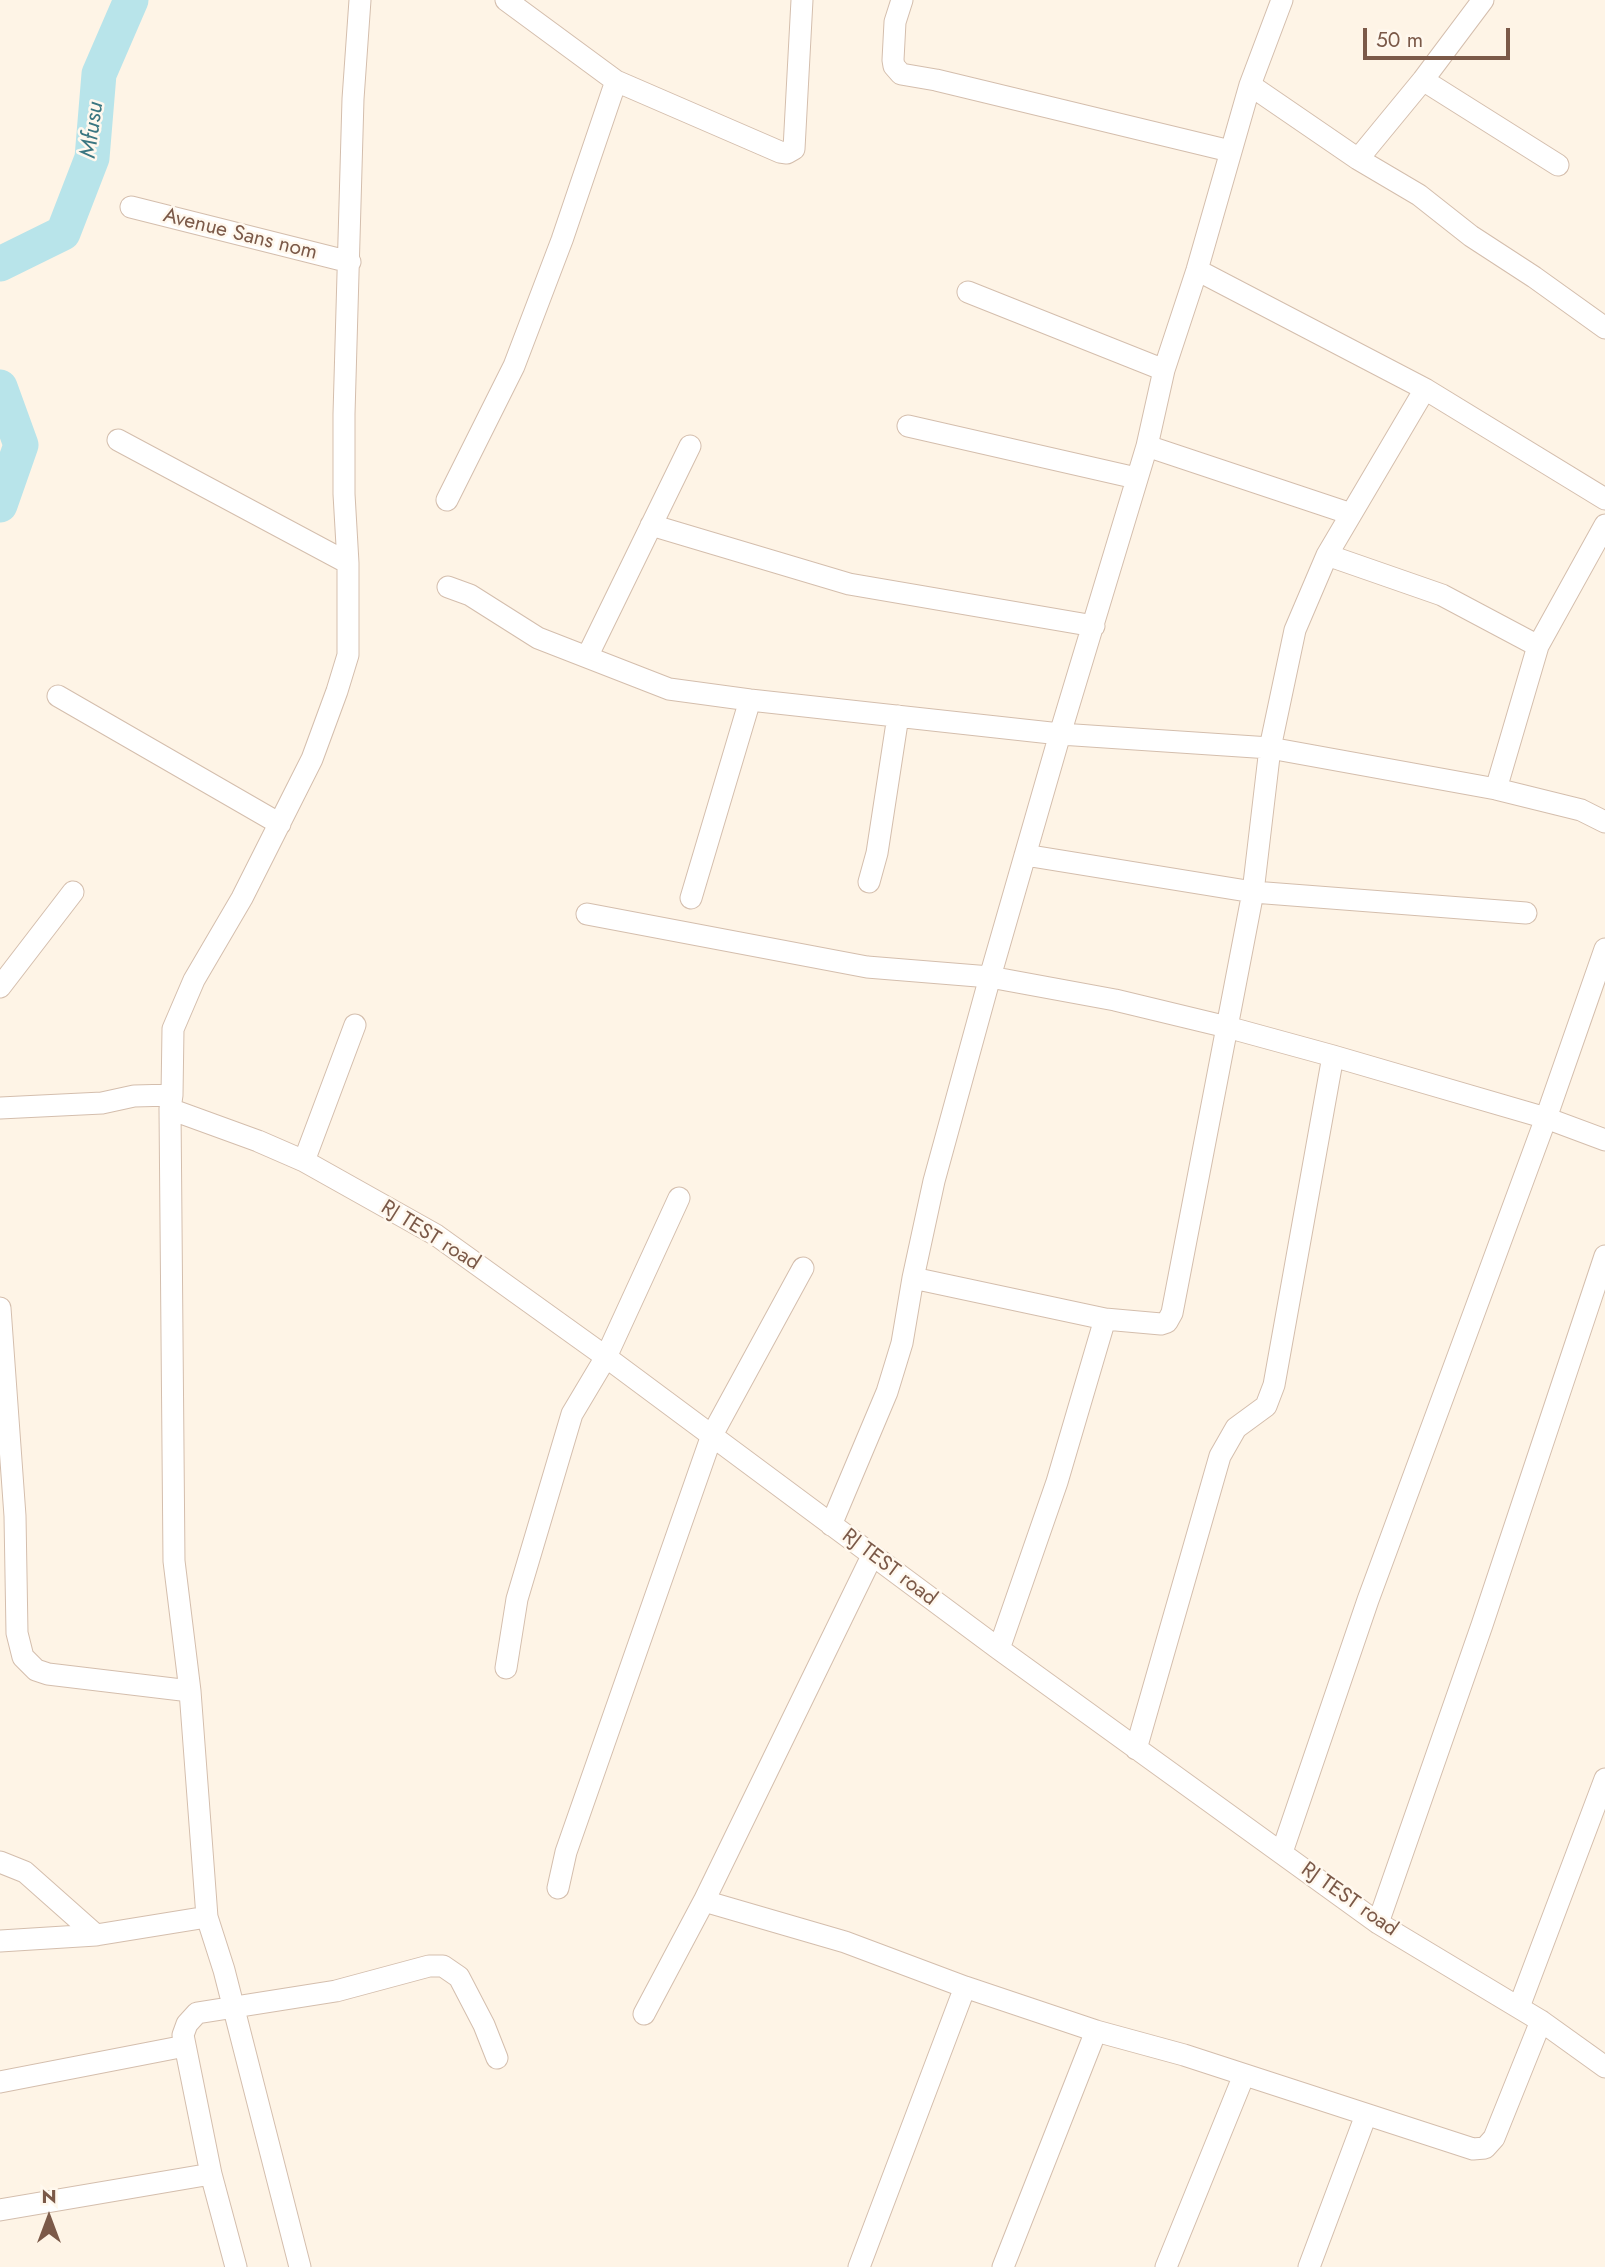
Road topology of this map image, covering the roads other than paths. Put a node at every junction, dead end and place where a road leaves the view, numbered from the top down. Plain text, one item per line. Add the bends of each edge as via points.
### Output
1 (360, 0) edge
2 (506, 0) edge
3 (803, 0) edge
4 (902, 0) edge
5 (1483, 0) edge
6 (1275, 2) edge
7 (1423, 80) junction
8 (616, 81) junction
9 (1250, 85) junction
10 (1230, 151) junction
11 (1359, 159) junction
12 (1558, 165) dead end
13 (131, 207) dead end
14 (350, 262) junction
15 (1197, 270) junction
16 (968, 292) dead end
17 (1605, 328) edge
18 (1164, 370) junction
19 (1425, 389) junction
20 (908, 426) dead end
21 (118, 440) dead end
22 (690, 446) dead end
23 (1147, 446) junction
24 (1136, 478) junction
25 (1605, 499) edge
26 (447, 500) dead end
27 (1351, 514) junction
28 (650, 525) junction
29 (1605, 525) edge
30 (1327, 555) junction
31 (348, 563) junction
32 (448, 587) dead end
33 (1094, 626) junction
34 (1538, 646) junction
35 (587, 657) junction
36 (58, 696) dead end
37 (750, 700) junction
38 (898, 716) junction
39 (1060, 734) junction
40 (1270, 748) junction
41 (1496, 789) junction
42 (1605, 822) edge
43 (280, 824) junction
44 (1025, 855) junction
45 (869, 882) dead end
46 (73, 892) dead end
47 (1253, 892) junction
48 (691, 898) dead end
49 (1527, 913) dead end
50 (587, 915) dead end
51 (1605, 949) edge
52 (990, 977) junction
53 (0, 987) edge
54 (355, 1025) dead end
55 (1227, 1027) junction
56 (1333, 1056) junction
57 (171, 1102) junction
58 (0, 1108) edge
59 (1546, 1118) junction
60 (1605, 1140) edge
61 (304, 1161) junction
62 (679, 1198) dead end
63 (1605, 1256) edge
64 (803, 1268) dead end
65 (913, 1278) junction
66 (0, 1308) edge
67 (1105, 1319) junction
68 (606, 1357) junction
69 (712, 1435) junction
70 (831, 1525) junction
71 (872, 1556) junction
72 (999, 1650) junction
73 (506, 1668) dead end
74 (190, 1691) junction
75 (1136, 1749) junction
76 (1605, 1779) edge
77 (1282, 1852) junction
78 (0, 1862) edge
79 (558, 1888) dead end
80 (704, 1901) junction
81 (207, 1917) junction
82 (1378, 1923) junction
83 (96, 1935) junction
84 (0, 1941) edge
85 (965, 1987) junction
86 (1519, 2007) junction
87 (232, 2008) junction
88 (644, 2014) dead end
89 (1541, 2021) junction
90 (1096, 2031) junction
91 (185, 2046) junction
92 (497, 2059) dead end
93 (1605, 2067) edge
94 (1244, 2076) junction
95 (0, 2082) edge
96 (1366, 2115) junction
97 (211, 2174) junction
98 (0, 2210) edge
99 (236, 2267) edge
100 (300, 2267) edge
101 (859, 2267) edge
102 (1003, 2267) edge
103 (1166, 2267) edge
104 (1309, 2267) edge

1 - 14 street
2 - 8 street
3 - 8 street via 791,152 780,152
4 - 10 street via 895,22 893,60 901,74
5 - 7 street
6 - 9 street
7 - 11 street
7 - 12 street
8 - 26 street via 514,366
9 - 10 street
9 - 11 street
10 - 15 street
11 - 17 street via 1419,195
13 - 14 street, Avenue Sans nom
14 - 31 street via 344,414
15 - 18 street
15 - 19 street
16 - 18 street
18 - 23 street
19 - 25 street
19 - 27 street
20 - 24 street
21 - 31 street
22 - 28 street
23 - 24 street
23 - 27 street
24 - 33 street
27 - 30 street
28 - 33 street via 849,584
28 - 35 street
29 - 34 street
30 - 34 street via 1443,595
30 - 40 street via 1295,630
31 - 43 street via 348,654 312,760
32 - 35 street via 470,595 538,638
33 - 39 street
34 - 41 street
35 - 37 street via 669,689
36 - 43 street
37 - 38 street
37 - 48 street
38 - 39 street
38 - 45 street
39 - 40 street
39 - 44 street
40 - 41 street
40 - 47 street
41 - 42 street via 1581,810
43 - 57 street via 194,980 173,1029
44 - 47 street
44 - 52 street
46 - 53 street
47 - 49 street
47 - 55 street
50 - 52 street via 867,967
51 - 59 street
52 - 55 street
52 - 65 street via 934,1181
54 - 61 street
55 - 56 street
55 - 67 street via 1172,1313 1161,1324
56 - 59 street
56 - 75 street via 1274,1385 1266,1406 1236,1429 1220,1456
57 - 58 street via 134,1096 102,1103
57 - 61 street, RJ TEST road
57 - 74 street via 174,1561
59 - 60 street
59 - 77 street via 1368,1600
61 - 68 street, RJ TEST road via 436,1235
62 - 68 street
63 - 82 street
64 - 69 street
65 - 67 street
65 - 70 street via 902,1343 887,1391
66 - 74 street via 15,1516 17,1633 23,1657 48,1674
67 - 72 street
68 - 69 street, RJ TEST road
68 - 73 street via 572,1414 517,1600
69 - 70 street, RJ TEST road
69 - 79 street via 566,1852
70 - 71 street, RJ TEST road
71 - 72 street, RJ TEST road
71 - 80 street
72 - 75 street, RJ TEST road
74 - 81 street
75 - 77 street, RJ TEST road
76 - 86 street
77 - 82 street, RJ TEST road
78 - 83 street via 25,1872
80 - 85 street via 845,1942
80 - 88 street
81 - 83 street
81 - 87 street
82 - 86 street, RJ TEST road
83 - 84 street
85 - 90 street
85 - 101 street
86 - 89 street, RJ TEST road
87 - 91 street via 197,2013 183,2035
87 - 92 street via 336,1991 443,1966 459,1977
87 - 100 street
89 - 93 street, RJ TEST road
89 - 96 street via 1494,2138 1485,2148 1473,2149
90 - 94 street via 1184,2054
90 - 102 street
91 - 95 street
91 - 97 street
94 - 96 street
94 - 103 street
96 - 104 street
97 - 98 street
97 - 99 street

